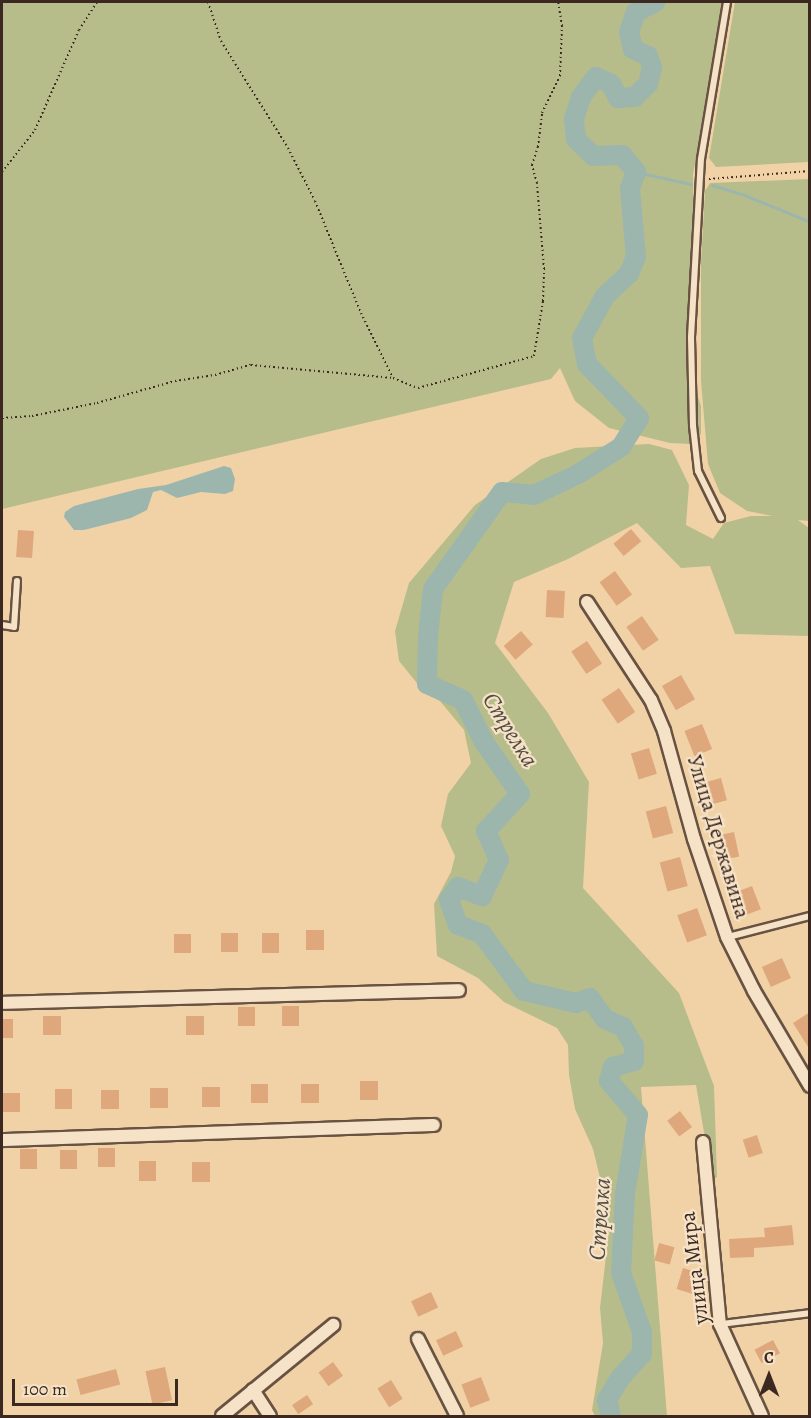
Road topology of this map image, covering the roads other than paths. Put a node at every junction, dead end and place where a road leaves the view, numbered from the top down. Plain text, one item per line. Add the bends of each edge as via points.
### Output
1 (727, 2) edge
2 (721, 518) dead end
3 (17, 581) dead end
4 (587, 602) dead end
5 (2, 625) edge
6 (810, 916) edge
7 (727, 937) junction
8 (459, 990) dead end
9 (2, 1003) edge
10 (810, 1086) edge
11 (435, 1125) dead end
12 (2, 1140) edge
13 (703, 1142) dead end
14 (810, 1313) edge
15 (720, 1324) junction
16 (333, 1325) dead end
17 (418, 1339) dead end
18 (254, 1390) junction
19 (222, 1416) edge
20 (270, 1416) edge
21 (457, 1416) edge
22 (762, 1416) edge

1 - 2 lane via 701,159 691,337 698,471
3 - 5 lane via 14,627
4 - 7 street, Улица Державина via 651,700 664,731 694,840
6 - 7 lane
7 - 10 street, Улица Державина
8 - 9 street
11 - 12 street
13 - 15 street, улица Мира
14 - 15 lane
15 - 22 street, улица Мира
16 - 18 street
17 - 21 street
18 - 19 street
18 - 20 street

